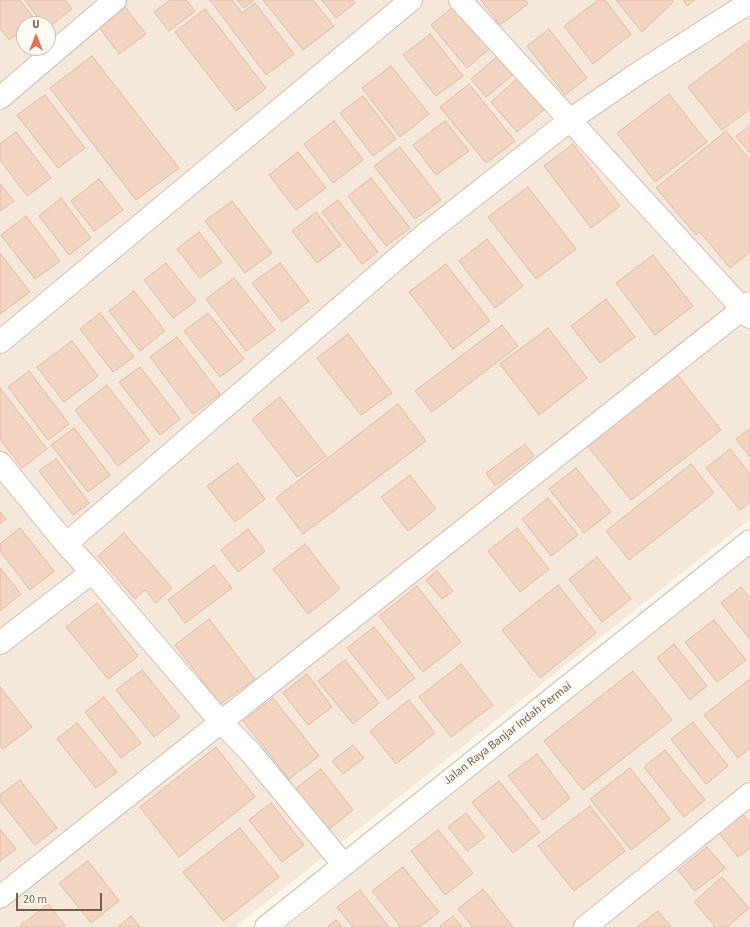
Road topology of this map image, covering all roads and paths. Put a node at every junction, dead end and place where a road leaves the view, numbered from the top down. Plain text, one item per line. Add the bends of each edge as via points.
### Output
1 (411, 0) edge
2 (460, 0) edge
3 (750, 2) edge
4 (104, 3) edge
5 (0, 98) edge
6 (570, 120) junction
7 (748, 310) edge
8 (0, 342) edge
9 (0, 463) edge
10 (750, 542) edge
11 (66, 544) junction
12 (92, 572) junction
13 (0, 643) edge
14 (221, 722) junction
15 (750, 794) edge
16 (343, 864) junction
17 (0, 897) edge
18 (266, 927) edge
19 (584, 927) edge

1 - 8 street
2 - 6 street
3 - 6 street
4 - 5 street
6 - 7 street
6 - 11 street via 423,236
7 - 14 street
9 - 11 street
10 - 16 street, Jalan Raya Banjar Indah Permai
11 - 12 street
12 - 13 street
12 - 14 street
14 - 16 street via 251,753
14 - 17 street
15 - 19 street
16 - 18 street, Jalan Raya Banjar Indah Permai

